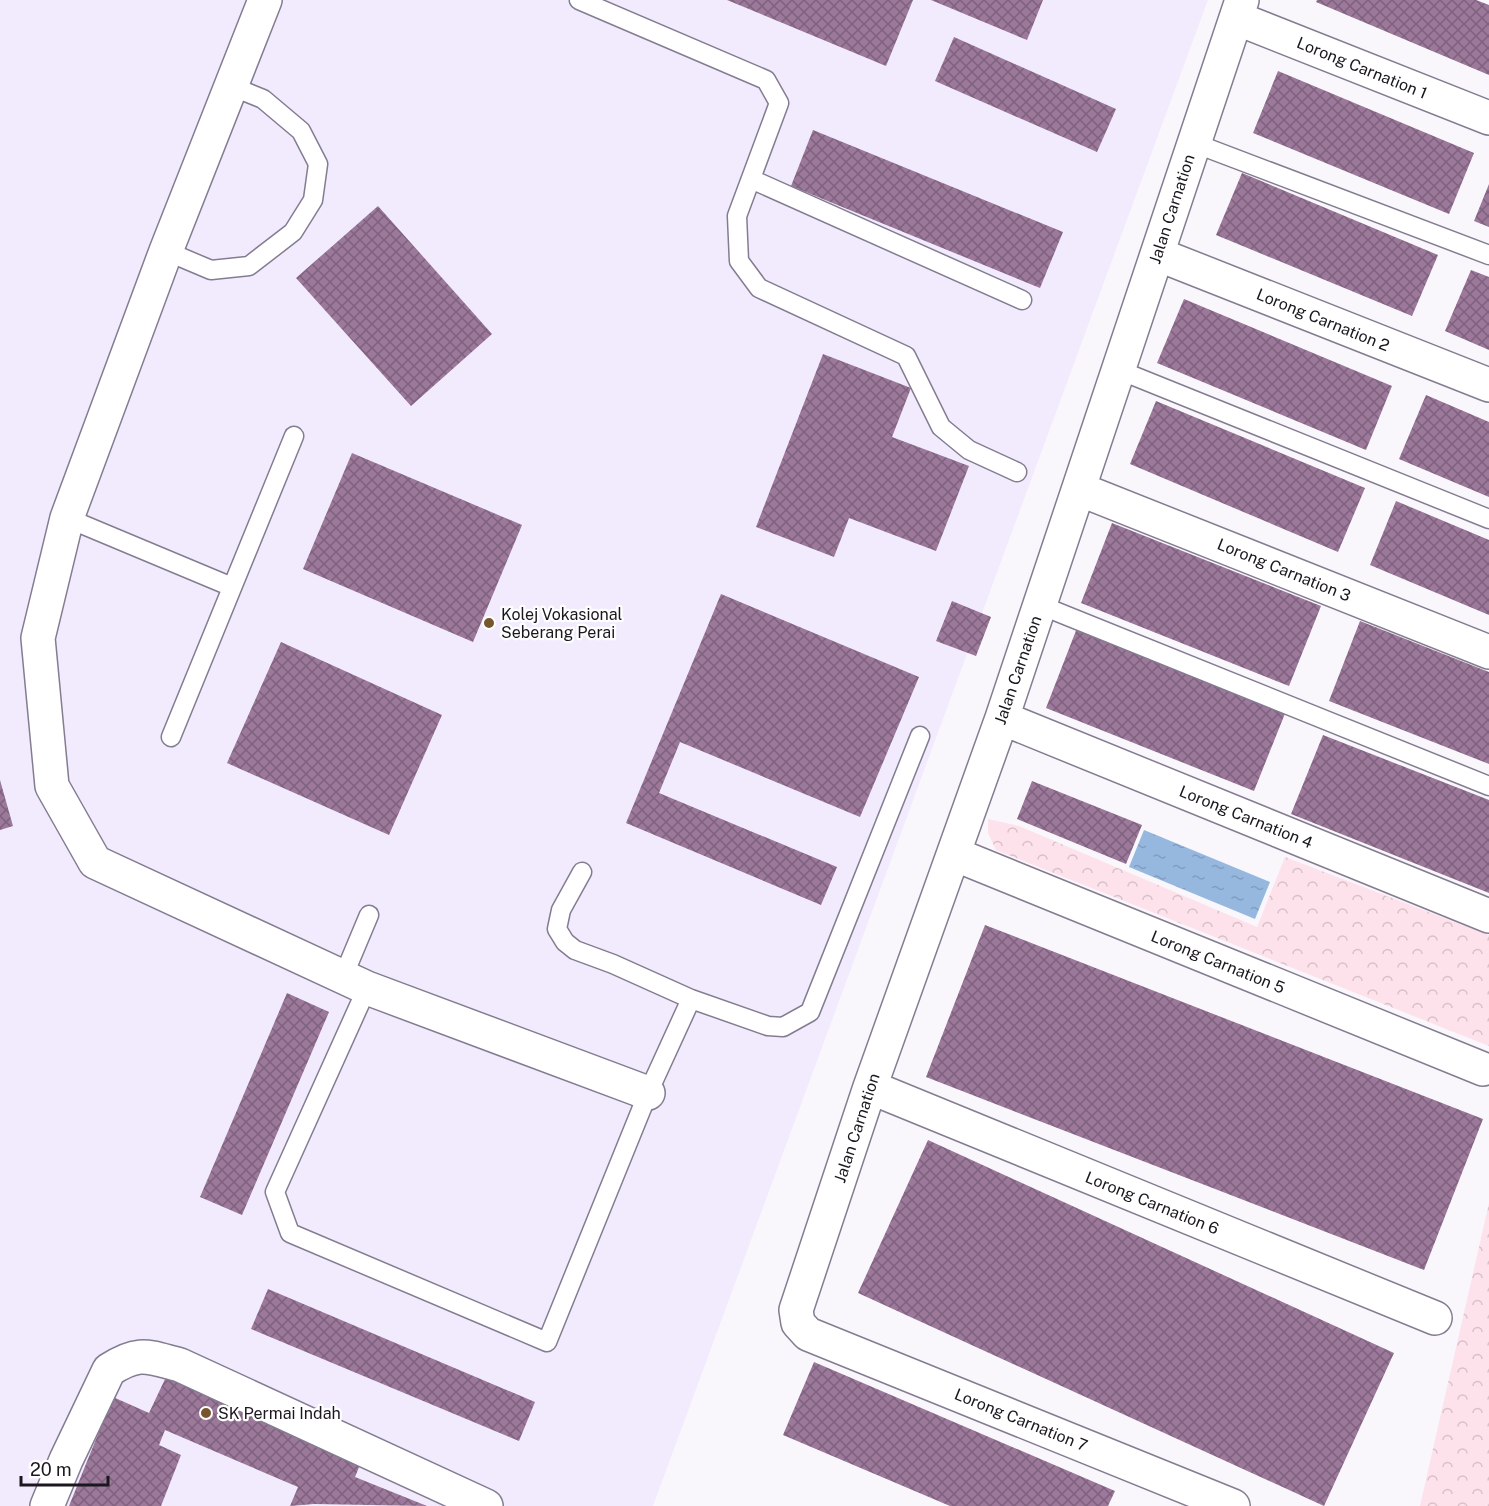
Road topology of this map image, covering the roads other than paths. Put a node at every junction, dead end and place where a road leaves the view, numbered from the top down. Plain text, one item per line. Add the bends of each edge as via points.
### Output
1 (265, 0) edge
2 (579, 0) edge
3 (1239, 9) edge
4 (231, 86) junction
5 (1489, 118) edge
6 (1194, 143) junction
7 (751, 179) junction
8 (166, 251) junction
9 (1157, 254) junction
10 (1489, 255) edge
11 (1022, 300) dead end
12 (1119, 370) junction
13 (1489, 385) edge
14 (294, 436) dead end
15 (1017, 472) dead end
16 (1079, 489) junction
17 (68, 518) junction
18 (1489, 519) edge
19 (232, 587) junction
20 (1040, 604) junction
21 (1489, 652) edge
22 (1002, 718) junction
23 (920, 736) dead end
24 (171, 738) dead end
25 (1489, 786) edge
26 (954, 854) junction
27 (582, 872) dead end
28 (369, 915) dead end
29 (1489, 916) edge
30 (355, 983) junction
31 (691, 999) junction
32 (1483, 1069) dead end
33 (870, 1087) junction
34 (648, 1093) junction
35 (1435, 1318) dead end
36 (808, 1334) joint
37 (47, 1506) edge
38 (486, 1506) edge
39 (1233, 1506) edge

1 - 4 street
2 - 7 lane via 766,80 778,103
3 - 5 street, Lorong Carnation 1
3 - 6 street, Jalan Carnation
4 - 8 street
4 - 8 lane via 262,99 301,131 318,164 313,200 293,232 249,266 211,270
6 - 9 street, Jalan Carnation
6 - 10 lane
7 - 11 lane
7 - 15 lane via 737,216 739,261 759,288 906,356 941,427 969,450
8 - 17 street
9 - 12 street, Jalan Carnation
9 - 13 street, Lorong Carnation 2
12 - 16 street, Jalan Carnation
12 - 18 lane
14 - 19 lane
16 - 20 street, Jalan Carnation
16 - 21 street, Lorong Carnation 3
17 - 19 lane
17 - 30 street via 38,638 52,786 95,862
19 - 24 lane
20 - 22 street, Jalan Carnation
20 - 25 lane
22 - 26 street, Jalan Carnation
22 - 29 street, Lorong Carnation 4
23 - 31 lane via 810,1012 783,1027 768,1026
26 - 32 street, Lorong Carnation 5
26 - 33 street, Jalan Carnation
27 - 31 lane via 561,910 557,929 565,942 575,950
28 - 30 lane
30 - 34 street
30 - 34 lane via 275,1192 290,1233 547,1342
31 - 34 lane
33 - 35 street, Lorong Carnation 6
33 - 36 street, Jalan Carnation via 796,1310 798,1323
36 - 39 street, Lorong Carnation 7
37 - 38 street via 110,1370 141,1355 180,1365

